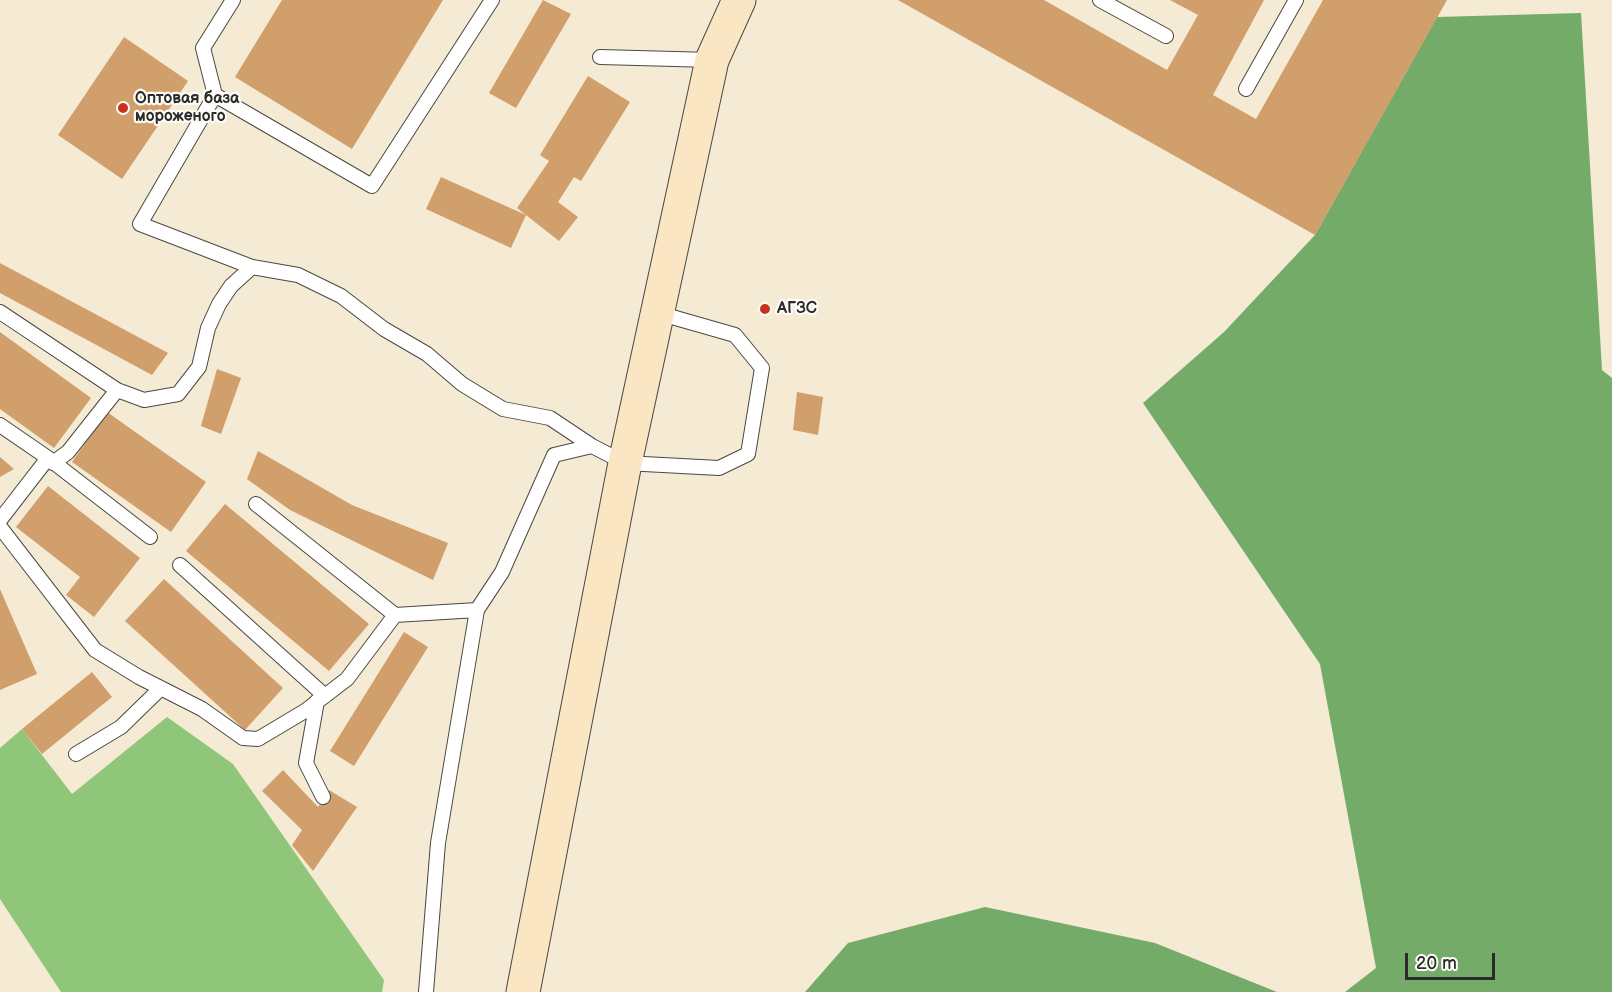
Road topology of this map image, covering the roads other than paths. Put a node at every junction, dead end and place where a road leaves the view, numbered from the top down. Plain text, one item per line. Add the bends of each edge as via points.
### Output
1 (233, 0) edge
2 (492, 0) edge
3 (739, 0) edge
4 (1100, 0) edge
5 (1296, 0) edge
6 (1166, 36) dead end
7 (600, 57) dead end
8 (712, 60) junction
9 (1246, 89) dead end
10 (215, 95) junction
11 (252, 267) junction
12 (0, 312) edge
13 (658, 313) junction
14 (117, 390) junction
15 (0, 424) edge
16 (592, 446) junction
17 (50, 460) junction
18 (625, 463) junction
19 (256, 504) dead end
20 (0, 520) edge
21 (0, 527) edge
22 (150, 537) dead end
23 (180, 565) dead end
24 (477, 610) junction
25 (395, 615) junction
26 (161, 688) junction
27 (321, 698) junction
28 (76, 754) dead end
29 (323, 797) dead end
30 (426, 992) edge
31 (523, 992) edge

1 - 10 lane via 203,48
2 - 10 lane via 372,186
3 - 8 street
4 - 6 lane
5 - 9 lane
7 - 8 lane
8 - 13 street
10 - 11 lane via 140,224
11 - 14 lane via 231,286 219,304 208,328 199,367 178,394 144,400
11 - 16 lane via 298,275 341,296 503,409 550,418
12 - 14 lane
13 - 18 street
13 - 18 lane via 735,335 762,368 748,454 719,468
14 - 17 lane via 69,452
15 - 17 lane
16 - 18 lane
16 - 24 lane via 554,455 502,572
17 - 20 lane
17 - 22 lane
18 - 31 street
19 - 25 lane
21 - 26 lane via 95,650
23 - 27 lane
24 - 25 lane
24 - 30 lane via 438,843
25 - 27 lane via 346,679
26 - 27 lane via 202,708 243,738 258,739
26 - 28 lane via 121,726
27 - 29 lane via 306,763

